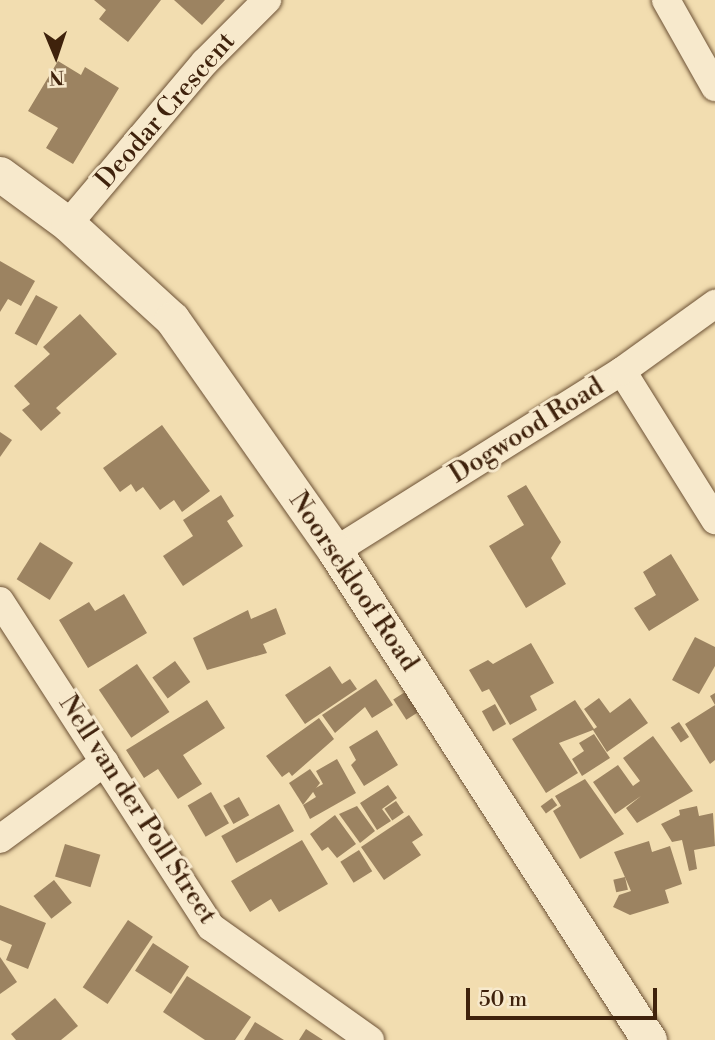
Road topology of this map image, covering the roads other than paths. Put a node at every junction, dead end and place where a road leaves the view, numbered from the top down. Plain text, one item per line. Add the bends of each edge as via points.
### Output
1 (267, 0) edge
2 (666, 0) edge
3 (715, 87) edge
4 (0, 174) edge
5 (68, 224) junction
6 (715, 304) edge
7 (622, 371) junction
8 (715, 520) edge
9 (335, 551) junction
10 (0, 601) edge
11 (105, 762) junction
12 (0, 839) edge
13 (370, 1040) edge
14 (649, 1040) edge

1 - 5 street, Deodar Crescent via 205,62
2 - 3 street
4 - 5 street, Noorsekloof Road
5 - 9 street, Noorsekloof Road via 172,319
6 - 7 street, Dogwood Road
7 - 8 street
7 - 9 street, Dogwood Road
9 - 14 street, Noorsekloof Road
10 - 11 street, Nell van der Poll Street
11 - 12 street
11 - 13 street, Nell van der Poll Street via 211,927

